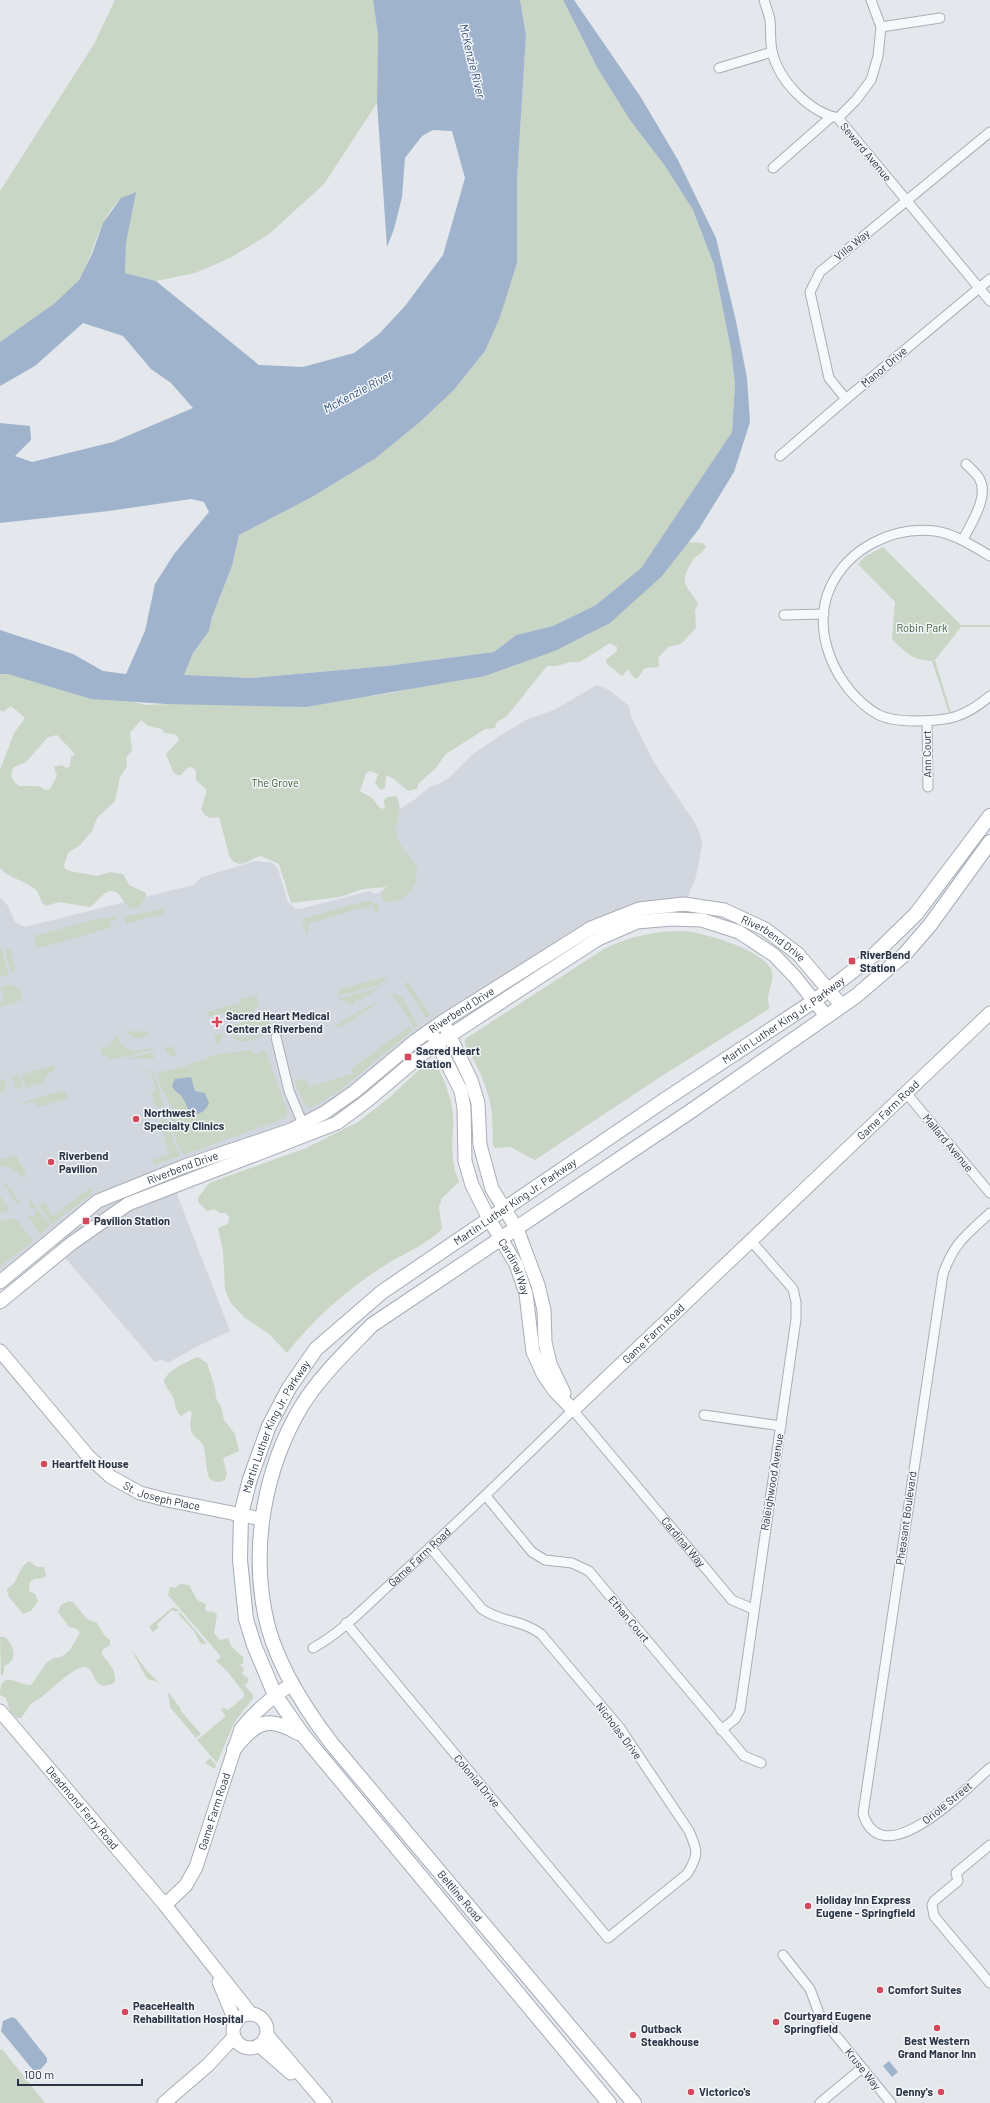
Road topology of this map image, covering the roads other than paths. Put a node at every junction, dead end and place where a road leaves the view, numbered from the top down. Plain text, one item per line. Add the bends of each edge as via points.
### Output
1 (764, 0) edge
2 (871, 0) edge
3 (940, 18) dead end
4 (881, 27) junction
5 (772, 52) junction
6 (719, 68) dead end
7 (835, 118) junction
8 (990, 132) edge
9 (773, 168) dead end
10 (906, 201) junction
11 (990, 279) edge
12 (980, 288) junction
13 (990, 301) edge
14 (846, 399) junction
15 (780, 456) dead end
16 (966, 464) dead end
17 (963, 540) junction
18 (990, 556) edge
19 (824, 614) junction
20 (784, 615) dead end
21 (990, 696) edge
22 (927, 721) junction
23 (928, 787) dead end
24 (990, 816) edge
25 (990, 842) edge
26 (830, 989) junction
27 (814, 1001) junction
28 (842, 1006) junction
29 (990, 1013) edge
30 (827, 1017) junction
31 (442, 1022) junction
32 (430, 1030) junction
33 (450, 1036) junction
34 (276, 1037) dead end
35 (438, 1044) junction
36 (907, 1094) junction
37 (306, 1129) junction
38 (990, 1193) edge
39 (504, 1209) junction
40 (990, 1213) edge
41 (489, 1219) junction
42 (517, 1229) junction
43 (501, 1240) junction
44 (752, 1242) junction
45 (0, 1282) edge
46 (0, 1302) edge
47 (0, 1351) edge
48 (573, 1410) junction
49 (704, 1415) dead end
50 (781, 1426) junction
51 (486, 1496) junction
52 (242, 1514) junction
53 (262, 1519) junction
54 (430, 1547) junction
55 (753, 1609) junction
56 (346, 1623) junction
57 (313, 1648) dead end
58 (292, 1684) junction
59 (275, 1695) junction
60 (0, 1711) edge
61 (721, 1730) junction
62 (303, 1736) junction
63 (234, 1749) junction
64 (761, 1763) dead end
65 (990, 1768) edge
66 (878, 1834) joint
67 (990, 1845) edge
68 (165, 1905) junction
69 (608, 1938) joint
70 (783, 1955) dead end
71 (210, 1962) junction
72 (990, 1983) edge
73 (251, 2014) junction
74 (236, 2023) junction
75 (264, 2040) junction
76 (237, 2041) junction
77 (862, 2068) junction
78 (164, 2103) edge
79 (325, 2103) edge
80 (609, 2103) edge
81 (634, 2103) edge
82 (820, 2103) edge
83 (891, 2103) edge

1 - 5 street, Seward Avenue via 770,19
2 - 4 street
3 - 4 street
4 - 7 street via 878,56 871,80 856,100
5 - 6 street
5 - 7 street, Seward Avenue via 782,75 798,94 814,107
7 - 9 street
7 - 10 street, Seward Avenue
8 - 10 street, Villa Way
10 - 12 street, Seward Avenue
10 - 14 street, Villa Way via 820,272 810,292 829,378
11 - 12 street, Manor Drive
12 - 13 street, Seward Avenue
12 - 14 street, Manor Drive
14 - 15 street, Manor Drive
16 - 17 street via 979,478 982,487 980,504
17 - 18 street
17 - 19 street via 935,532 907,532 883,537 863,548 843,568 830,588
19 - 20 street
19 - 22 street via 825,643 837,672 852,695 878,714 901,721
21 - 22 street via 975,709 948,720
22 - 23 street, Ann Court
24 - 26 main road, Martin Luther King Jr. Parkway via 916,914 876,954
25 - 28 main road, Martin Luther King Jr. Parkway via 930,925 905,954
26 - 27 main road, Martin Luther King Jr. Parkway
26 - 28 street, Riverbend Drive
26 - 31 street, Riverbend Drive via 798,954 766,929 724,910 684,904 639,909 591,928
27 - 30 street, Riverbend Drive
27 - 33 street, Riverbend Drive via 774,955 739,932 702,920 638,922 598,939
27 - 39 main road, Martin Luther King Jr. Parkway
28 - 30 main road, Martin Luther King Jr. Parkway
29 - 36 street, Game Farm Road
30 - 42 main road, Martin Luther King Jr. Parkway
31 - 32 street, Riverbend Drive
31 - 33 street, Cardinal Way
32 - 35 street, Cardinal Way
32 - 37 street, Riverbend Drive
33 - 35 street, Riverbend Drive
33 - 39 street, Cardinal Way via 472,1080 478,1103 482,1153 492,1189
34 - 37 street via 289,1091
35 - 37 street, Riverbend Drive via 337,1123
35 - 41 street, Cardinal Way via 461,1091 464,1108 465,1161 472,1185
36 - 38 street, Mallard Avenue
36 - 44 street, Game Farm Road
37 - 45 street, Riverbend Drive via 291,1130 185,1166 98,1200
37 - 46 street, Riverbend Drive via 128,1204 72,1243
39 - 41 main road, Martin Luther King Jr. Parkway
39 - 42 street, Cardinal Way
40 - 66 street, Pheasant Boulevard via 958,1243 949,1255 942,1274 863,1814 870,1828
41 - 43 street, Cardinal Way
41 - 52 main road, Martin Luther King Jr. Parkway via 382,1292 316,1349 269,1426 250,1479
42 - 43 main road, Martin Luther King Jr. Parkway
42 - 48 street, Cardinal Way via 538,1285 544,1310 545,1342 550,1364
43 - 48 street, Cardinal Way via 516,1264 526,1294 533,1352 554,1390
43 - 53 main road, Martin Luther King Jr. Parkway via 372,1325 334,1363 302,1407 281,1447 272,1472
44 - 48 street, Game Farm Road
44 - 50 street, Raleighwood Avenue via 793,1290 796,1302
47 - 52 street, St. Joseph Place via 88,1456 111,1477 140,1493
48 - 51 street, Game Farm Road
48 - 55 street, Cardinal Way via 732,1600
49 - 50 street
50 - 55 street, Raleighwood Avenue
51 - 54 street, Game Farm Road
51 - 61 street, Ethan Court via 532,1552 545,1560 572,1563 589,1571
52 - 53 street, St. Joseph Place
52 - 59 main road, Martin Luther King Jr. Parkway via 240,1560 246,1620
53 - 58 main road, Martin Luther King Jr. Parkway via 261,1585 265,1615
54 - 56 street, Game Farm Road
54 - 69 street, Nicholas Drive via 482,1609 503,1620 520,1622 532,1627 541,1634 620,1728 697,1847 696,1860 687,1874
55 - 61 street, Raleighwood Avenue via 740,1710 735,1719
56 - 57 street, Game Farm Road
56 - 69 street, Colonial Drive
58 - 59 street, Game Farm Road
58 - 81 main road, Beltline Road via 314,1721 332,1744
59 - 62 main road, Beltline Road
59 - 63 street, Game Farm Road via 254,1712 241,1729
60 - 68 street, Deadmond Ferry Road
61 - 64 street, Ethan Court via 744,1756
62 - 63 main road via 284,1725 270,1722 257,1726 246,1734
62 - 80 main road, Beltline Road
63 - 68 street, Game Farm Road via 196,1867 186,1885
65 - 66 street, Oriole Street via 916,1829 889,1836
67 - 72 street via 956,1873 958,1881 934,1901 932,1910 934,1916
68 - 71 street, Deadmond Ferry Road
70 - 77 street, Kruse Way via 810,1988 820,2016
71 - 73 street, Deadmond Ferry Road
71 - 74 street
73 - 74 street via 239,2018
73 - 75 street via 264,2021
74 - 76 street
75 - 76 street via 250,2049
75 - 79 street
76 - 78 street
77 - 82 street
77 - 83 street, Kruse Way

